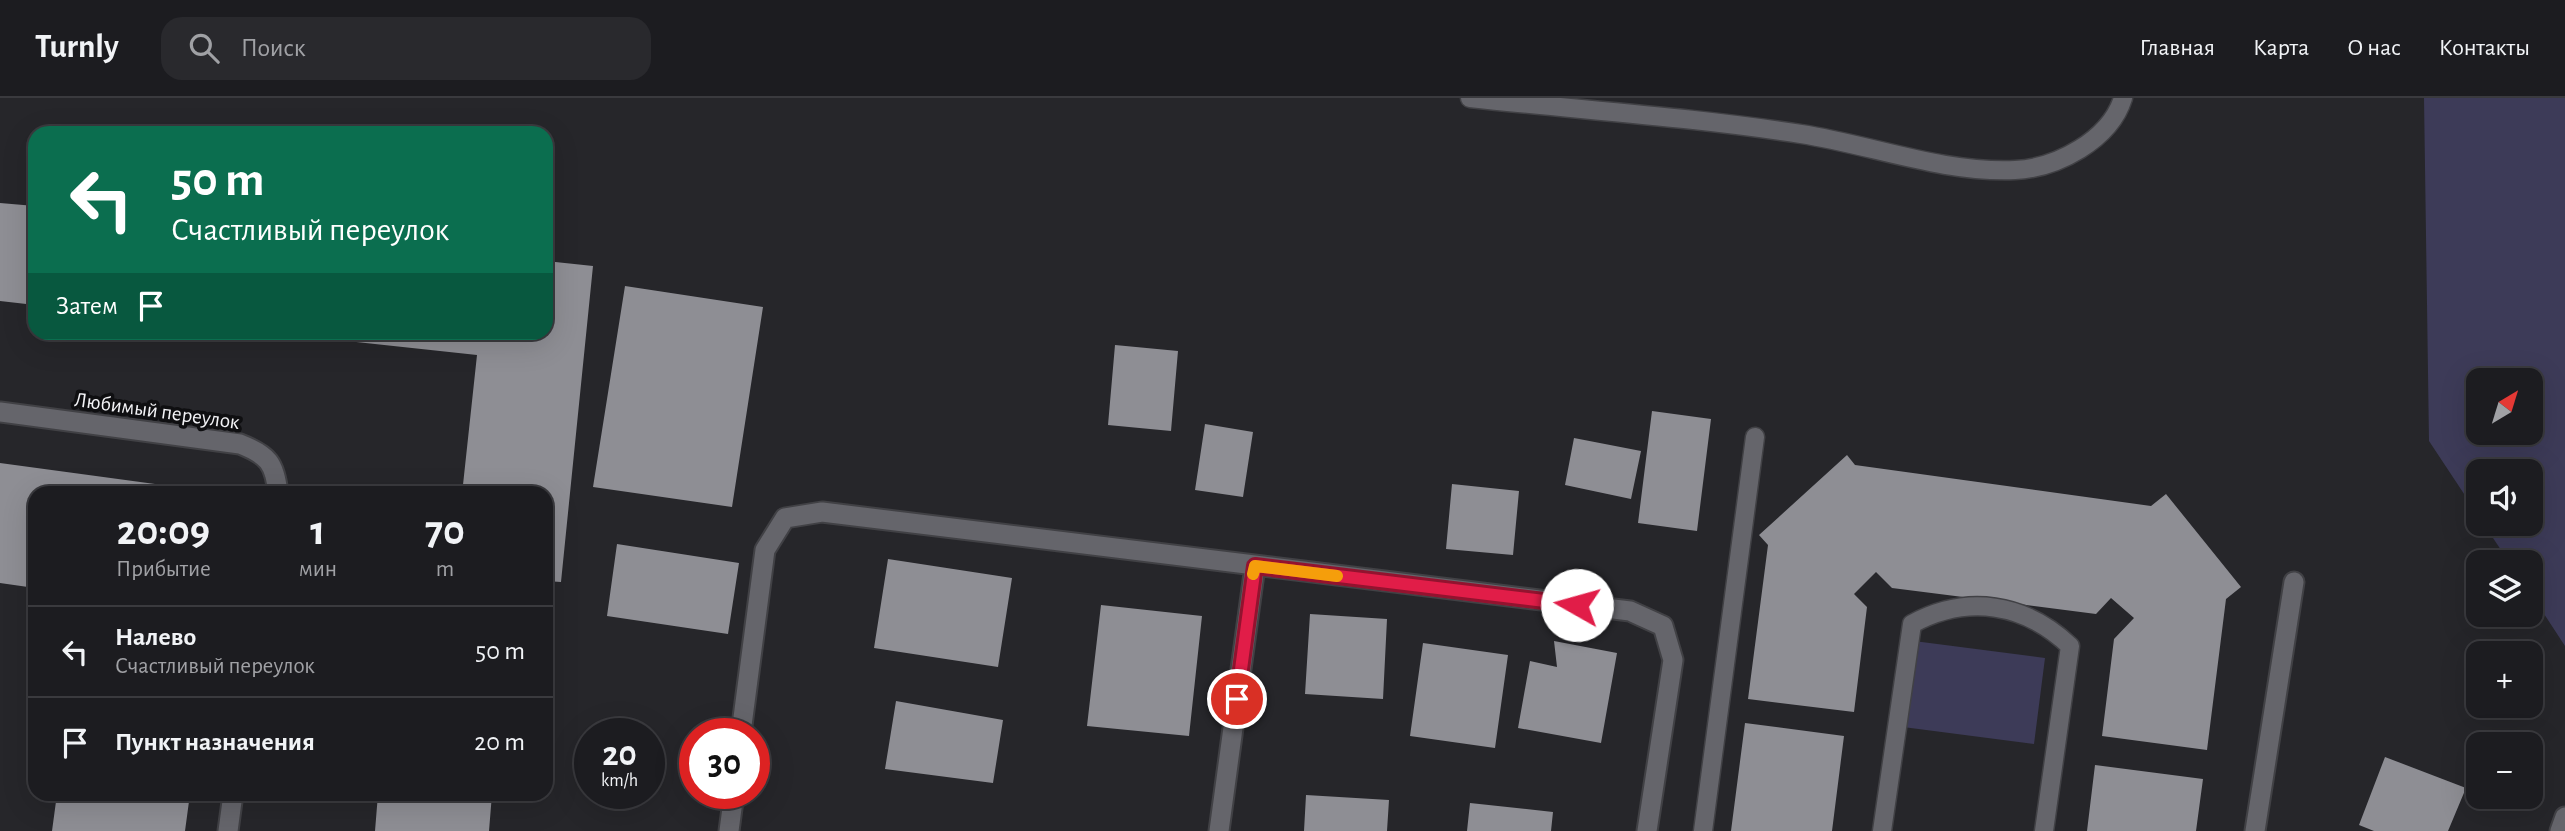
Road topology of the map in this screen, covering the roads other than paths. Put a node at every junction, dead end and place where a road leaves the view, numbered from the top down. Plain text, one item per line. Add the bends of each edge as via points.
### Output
1 (1470, 98) edge
2 (2123, 98) edge
3 (0, 412) edge
4 (1755, 437) dead end
5 (277, 486) edge
6 (1255, 566) junction
7 (2294, 582) dead end
8 (743, 718) edge
9 (232, 801) edge
10 (732, 809) edge
11 (2565, 817) edge
12 (228, 831) edge
13 (729, 831) edge
14 (1219, 831) edge
15 (1647, 831) edge
16 (1703, 831) edge
17 (1882, 831) edge
18 (2045, 831) edge
19 (2255, 831) edge
20 (2560, 831) edge

1 - 2 lane via 1802,134 1949,166 2017,170 2073,156 2118,114
3 - 5 street, Любимый переулок via 240,444 261,453 275,471
4 - 16 lane
6 - 8 street via 822,512 785,518 765,550
6 - 14 street
6 - 15 street via 1630,611 1663,626 1673,660
7 - 19 street
9 - 12 street
10 - 13 street
11 - 20 street
17 - 18 lane via 1912,624 1944,610 1971,605 2010,609 2030,617 2070,646

